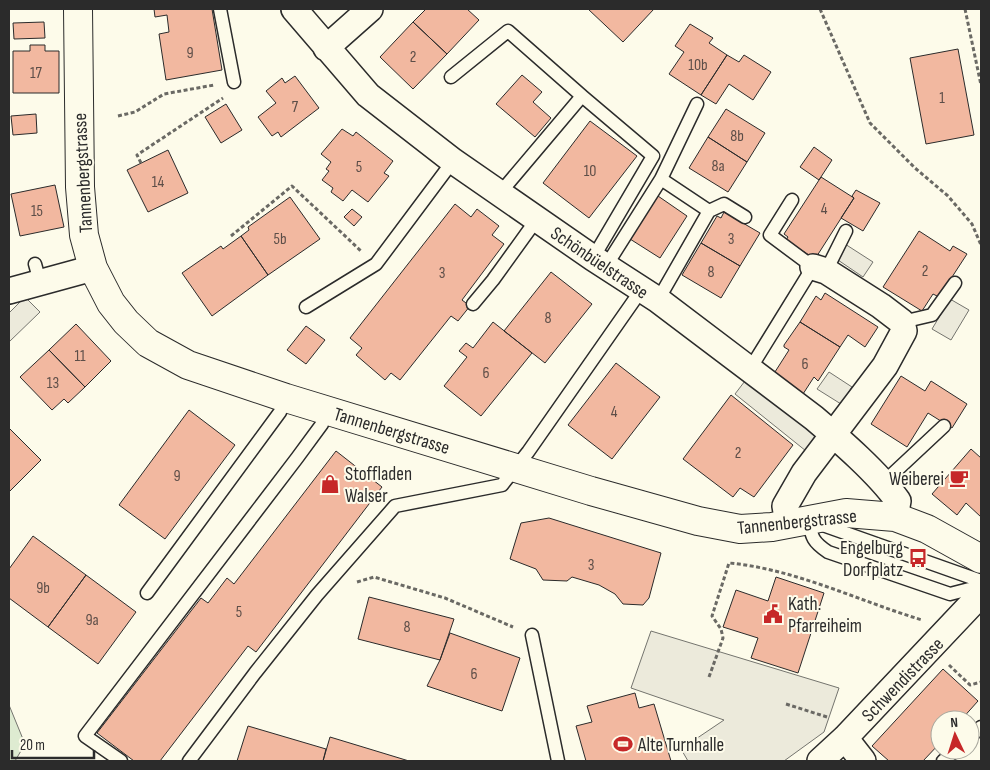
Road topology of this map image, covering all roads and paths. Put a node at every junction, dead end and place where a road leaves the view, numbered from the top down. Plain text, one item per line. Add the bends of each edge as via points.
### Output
1 (78, 9) edge
2 (220, 9) edge
3 (294, 9) edge
4 (370, 9) edge
5 (820, 9) edge
6 (965, 9) edge
7 (326, 48) junction
8 (451, 77) dead end
9 (234, 82) junction
10 (981, 85) edge
11 (582, 96) junction
12 (698, 104) dead end
13 (118, 116) dead end
14 (453, 161) junction
15 (141, 163) dead end
16 (661, 179) junction
17 (500, 193) junction
18 (792, 200) dead end
19 (709, 211) junction
20 (745, 216) dead end
21 (537, 219) junction
22 (846, 231) dead end
23 (231, 236) dead end
24 (981, 245) edge
25 (599, 262) junction
26 (376, 264) junction
27 (93, 268) junction
28 (819, 269) junction
29 (956, 283) dead end
30 (9, 291) edge
31 (650, 294) junction
32 (473, 304) dead end
33 (306, 307) dead end
34 (902, 322) junction
35 (750, 369) junction
36 (286, 398) junction
37 (326, 409) junction
38 (944, 426) dead end
39 (834, 435) junction
40 (517, 468) junction
41 (883, 482) junction
42 (895, 517) junction
43 (798, 522) junction
44 (981, 559) edge
45 (374, 577) dead end
46 (981, 580) edge
47 (981, 586) edge
48 (147, 593) dead end
49 (981, 594) edge
50 (925, 621) dead end
51 (532, 635) joint
52 (947, 663) dead end
53 (709, 677) dead end
54 (981, 682) edge
55 (786, 704) dead end
56 (822, 715) dead end
57 (845, 738) junction
58 (121, 761) edge
59 (189, 761) edge
60 (558, 761) edge
61 (820, 761) edge
62 (863, 761) edge

1 - 27 street, Tannenbergstrasse via 80,188 84,235
2 - 9 lane
3 - 7 street, Schönbüelstrasse
4 - 7 street
5 - 24 path via 870,124 948,196 972,224
6 - 10 path
7 - 14 street, Schönbüelstrasse via 368,96
8 - 11 lane via 508,31
9 - 13 path via 164,94 135,112
9 - 15 path via 228,95 137,155
11 - 17 lane
11 - 25 lane via 653,156
12 - 16 lane
14 - 17 street, Schönbüelstrasse
14 - 26 lane
16 - 19 lane
16 - 25 lane
17 - 21 street, Schönbüelstrasse
18 - 28 lane via 770,235
19 - 20 lane via 724,204
19 - 31 lane
21 - 25 street, Schönbüelstrasse
21 - 32 lane
22 - 28 lane
23 - 26 path via 292,186
25 - 31 street, Schönbüelstrasse
26 - 33 lane
27 - 30 street via 38,273
27 - 36 street, Tannenbergstrasse via 111,303 148,343 188,365
28 - 34 street
28 - 35 lane
29 - 34 lane via 932,316
31 - 35 street, Schönbüelstrasse
31 - 40 lane
34 - 39 street via 904,331 885,366
35 - 39 street, Schönbüelstrasse
36 - 37 street, Tannenbergstrasse
36 - 48 lane via 280,412
37 - 40 street, Tannenbergstrasse
37 - 58 lane via 322,424 297,458 85,736
38 - 41 lane
39 - 41 street, Schönbüelstrasse
39 - 43 street via 804,473 786,506
40 - 43 street, Tannenbergstrasse via 714,525 740,529
40 - 59 lane via 502,485 395,506 305,611
41 - 42 street, Schönbüelstrasse via 898,501
42 - 43 street, Tannenbergstrasse via 846,513
42 - 44 street, Tannenbergstrasse via 927,529
43 - 46 lane
43 - 47 lane via 816,544 828,552 950,594
45 - 51 path via 445,598
49 - 57 street, Schwendistrasse
50 - 53 path via 779,573 729,563 712,616 723,638
51 - 60 lane
52 - 54 path via 970,685
55 - 56 path
57 - 61 street, Schwendistrasse
57 - 62 street

